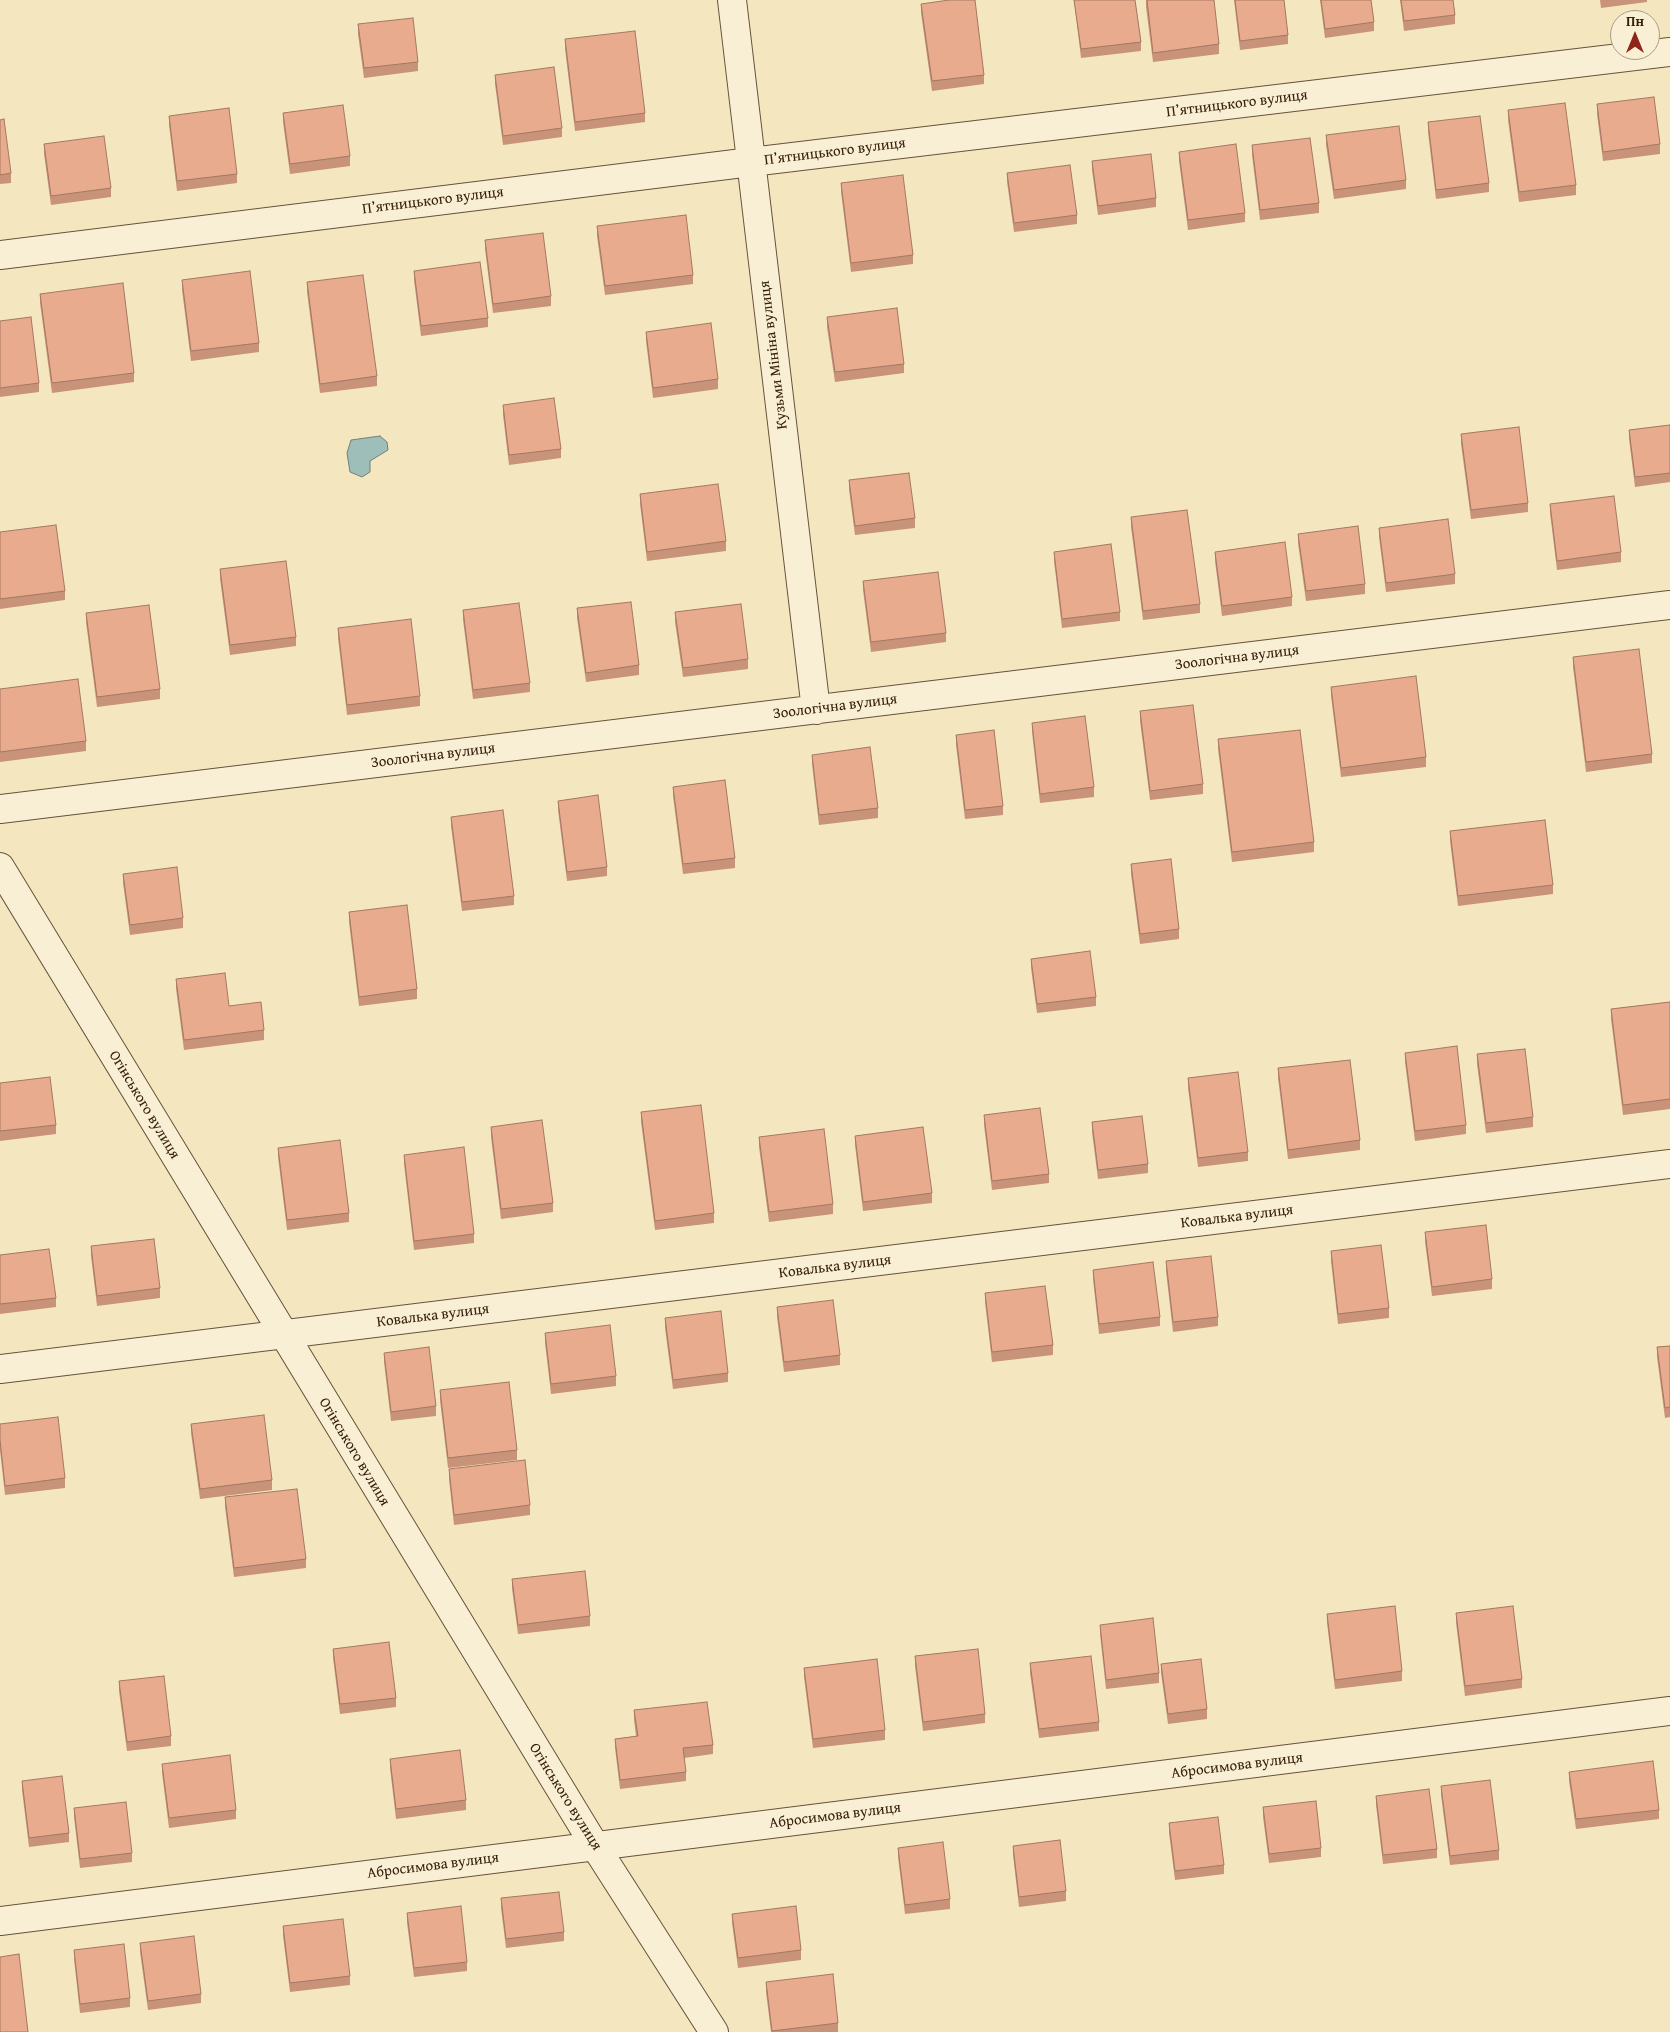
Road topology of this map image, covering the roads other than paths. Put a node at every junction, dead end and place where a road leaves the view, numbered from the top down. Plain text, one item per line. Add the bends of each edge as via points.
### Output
1 (732, 0) edge
2 (1670, 52) edge
3 (751, 162) junction
4 (0, 255) edge
5 (1670, 606) edge
6 (816, 710) junction
7 (0, 809) edge
8 (0, 867) edge
9 (1670, 1164) edge
10 (283, 1334) junction
11 (0, 1369) edge
12 (1670, 1711) edge
13 (595, 1846) junction
14 (0, 1921) edge
15 (714, 2032) edge

1 - 3 street, Кузьми Мініна вулиця
2 - 3 street, П’ятницького вулиця
3 - 4 street, П’ятницького вулиця
3 - 6 street, Кузьми Мініна вулиця
5 - 6 street, Зоологічна вулиця
6 - 7 street, Зоологічна вулиця
8 - 10 street, Огінського вулиця
9 - 10 street, Ковалька вулиця
10 - 11 street, Ковалька вулиця
10 - 13 street, Огінського вулиця
12 - 13 street, Абросимова вулиця
13 - 14 street, Абросимова вулиця
13 - 15 street, Огінського вулиця

